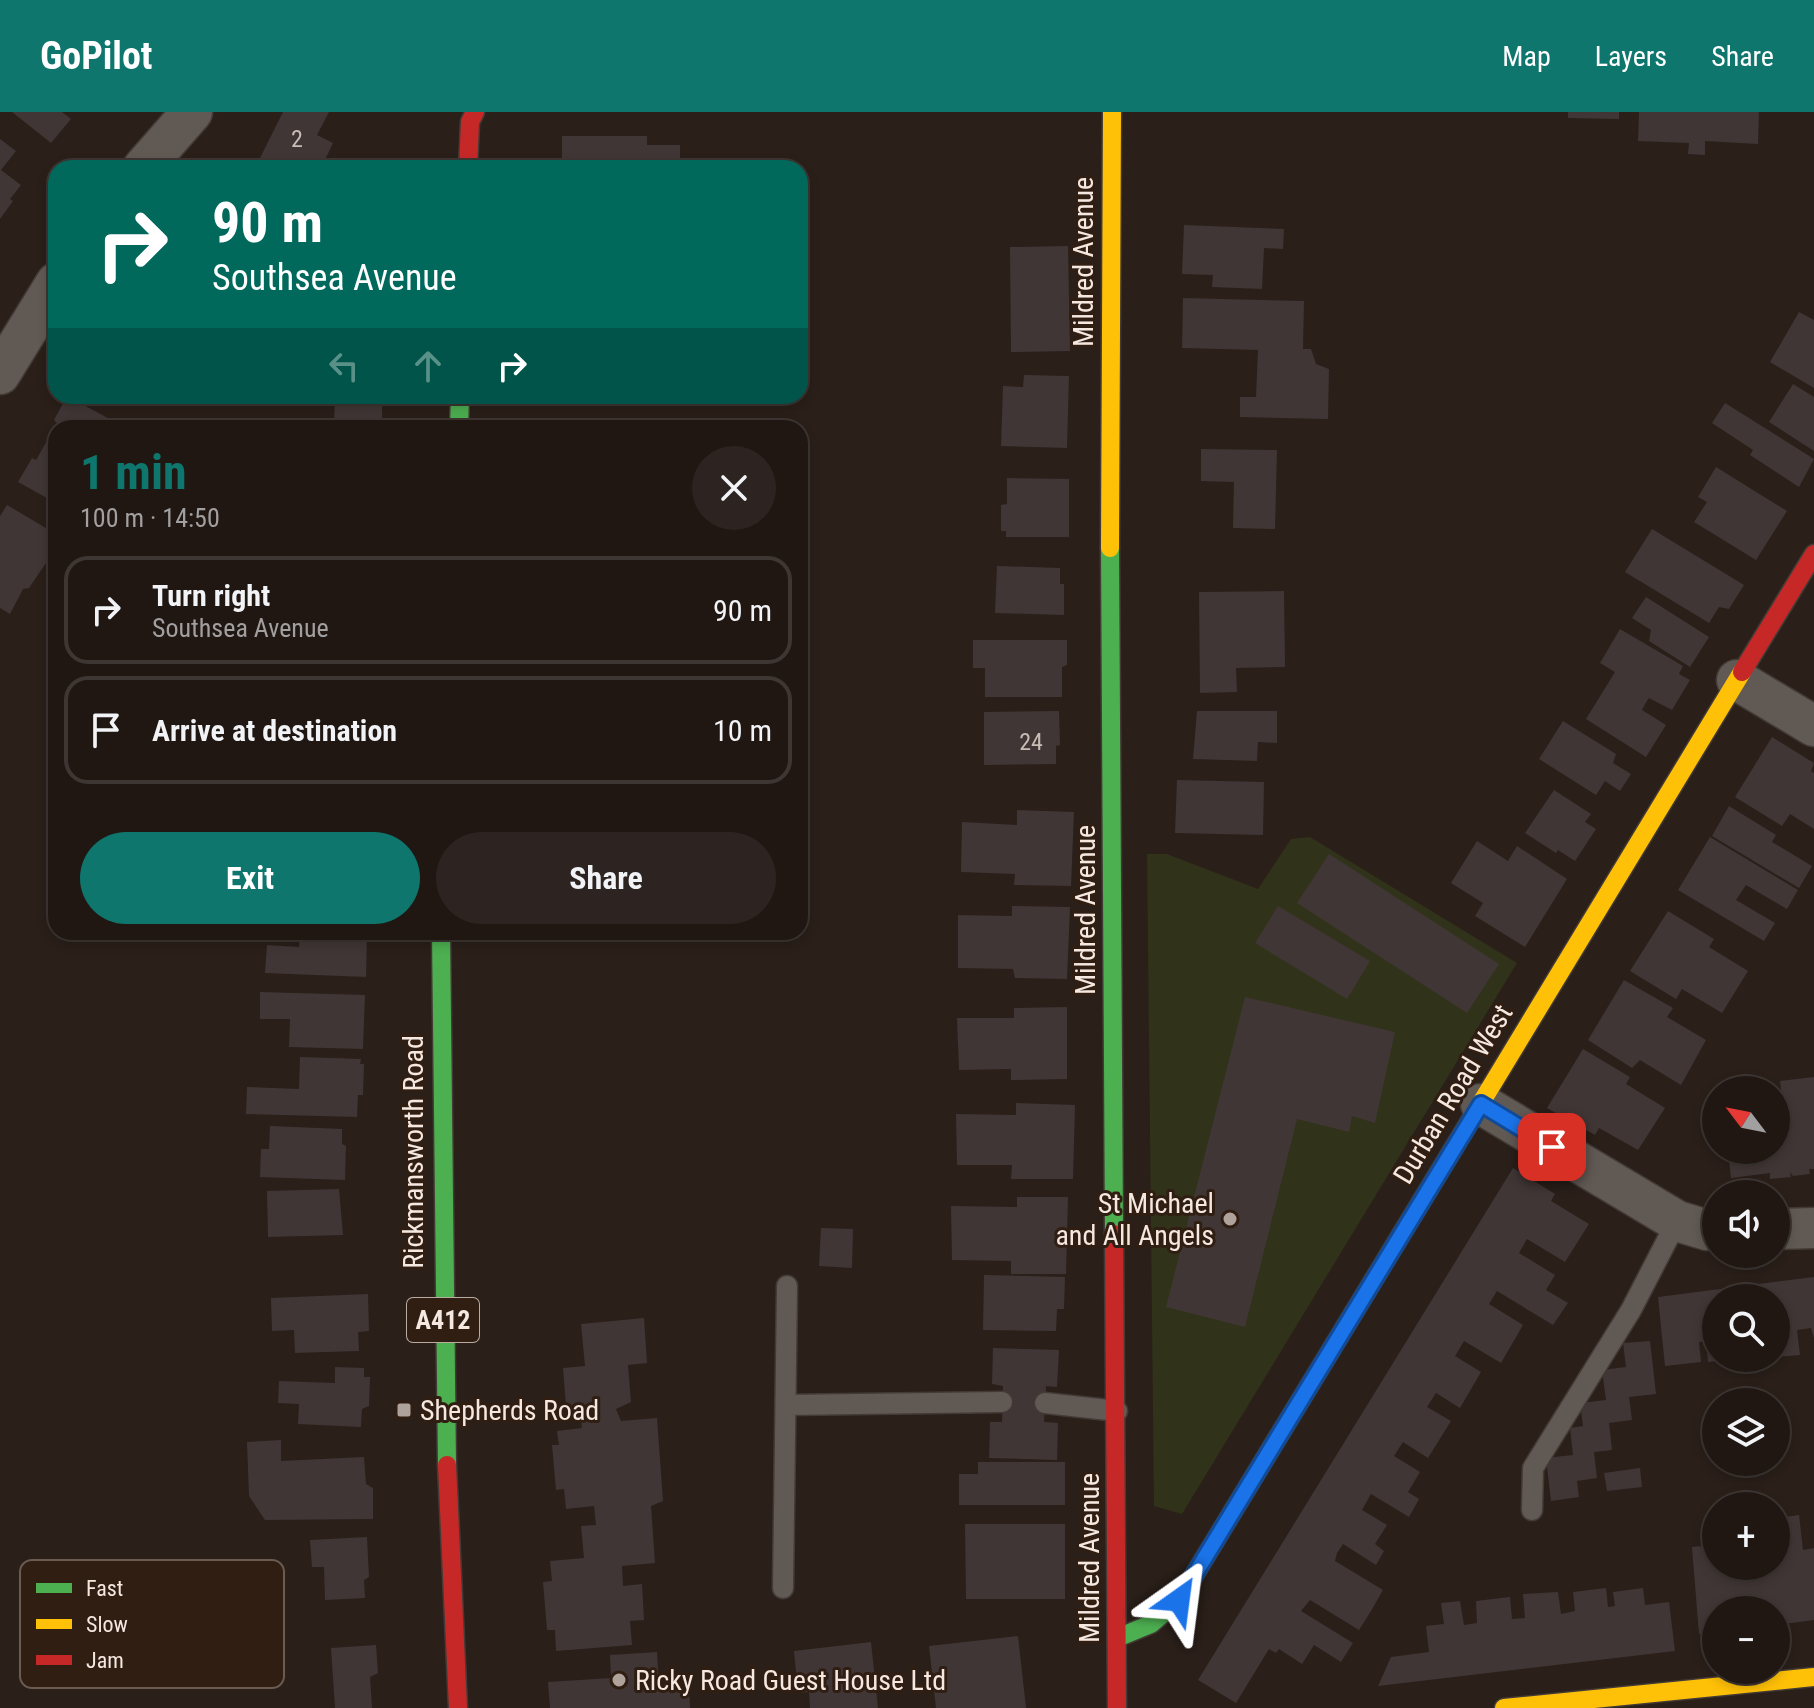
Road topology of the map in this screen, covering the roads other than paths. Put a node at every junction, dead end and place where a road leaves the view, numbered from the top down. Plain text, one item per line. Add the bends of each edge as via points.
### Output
1 (192, 112) edge
2 (1112, 112) edge
3 (470, 115) edge
4 (150, 160) edge
5 (468, 160) edge
6 (48, 296) edge
7 (0, 374) edge
8 (1814, 554) edge
9 (1737, 680) junction
10 (1814, 726) edge
11 (441, 940) edge
12 (1481, 1104) junction
13 (1677, 1221) junction
14 (1702, 1228) edge
15 (1814, 1228) edge
16 (1790, 1229) edge
17 (787, 1286) dead end
18 (1002, 1402) dead end
19 (1045, 1403) dead end
20 (786, 1405) junction
21 (1117, 1411) junction
22 (1532, 1510) dead end
23 (783, 1588) dead end
24 (1117, 1638) junction
25 (1814, 1677) edge
26 (458, 1708) edge
27 (1117, 1708) edge
28 (1513, 1708) edge

1 - 4 street
2 - 21 street, Mildred Avenue
3 - 5 street
6 - 7 street
8 - 9 street, Durban Road West
9 - 10 street
9 - 12 street, Durban Road West
11 - 26 street, Rickmansworth Road / A412 via 444,1411
12 - 13 street
12 - 24 street, Durban Road West via 1179,1600 1159,1619
13 - 14 street
13 - 22 lane via 1631,1310 1533,1468
15 - 16 street
17 - 20 lane
18 - 20 lane
19 - 21 lane
20 - 23 lane
21 - 24 street, Mildred Avenue
24 - 27 street, Mildred Avenue
25 - 28 street

